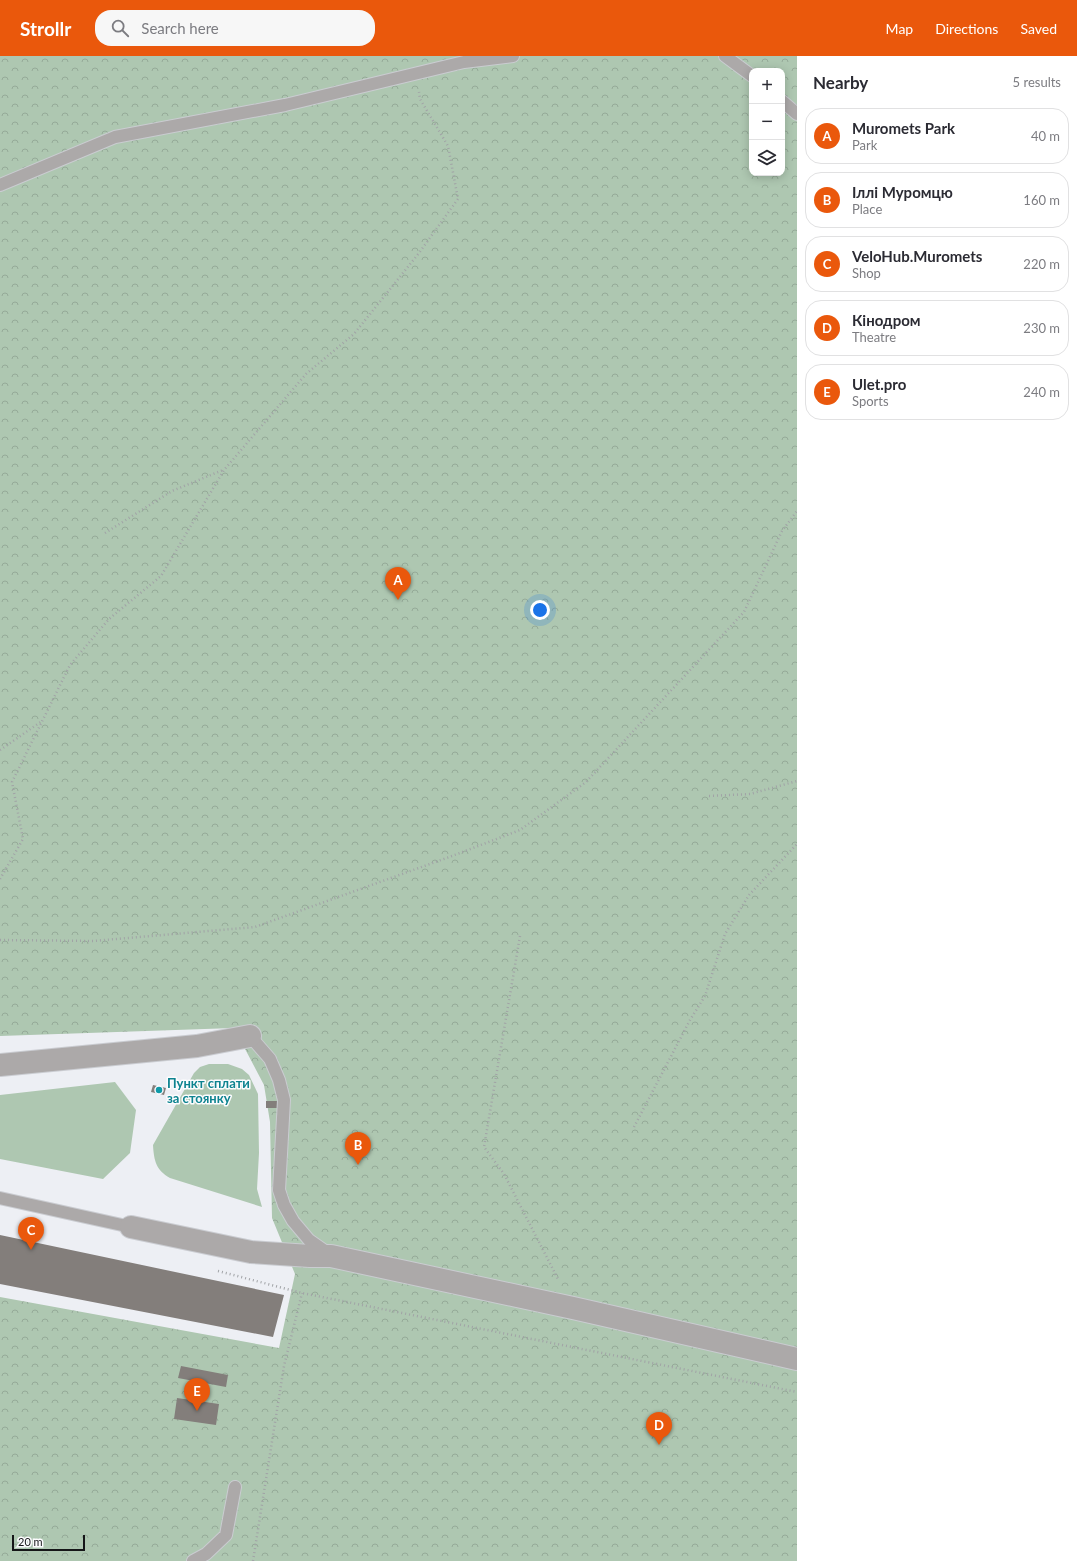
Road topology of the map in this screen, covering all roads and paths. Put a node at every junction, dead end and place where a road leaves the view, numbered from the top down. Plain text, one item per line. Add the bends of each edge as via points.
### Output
1 (514, 56) edge
2 (725, 56) edge
3 (416, 74) junction
4 (749, 74) edge
5 (785, 104) edge
6 (797, 114) edge
7 (0, 185) edge
8 (224, 470) junction
9 (797, 512) edge
10 (105, 534) dead end
11 (43, 720) junction
12 (0, 750) edge
13 (797, 781) edge
14 (709, 796) dead end
15 (797, 844) edge
16 (0, 879) edge
17 (520, 936) dead end
18 (0, 940) edge
19 (250, 1036) joint
20 (0, 1064) edge
21 (634, 1127) dead end
22 (0, 1198) edge
23 (131, 1227) joint
24 (332, 1256) junction
25 (216, 1271) dead end
26 (302, 1293) junction
27 (573, 1308) junction
28 (797, 1359) edge
29 (797, 1392) edge
30 (235, 1487) dead end
31 (193, 1561) edge
32 (253, 1561) edge

1 - 3 lane via 464,62
2 - 4 lane
3 - 7 lane via 285,105 115,136
3 - 8 path via 420,99 448,146 458,198 419,254 354,334 306,374
5 - 6 lane
8 - 10 path via 172,491
8 - 11 path via 160,576 109,619 70,665
9 - 18 path via 782,531 744,612 586,782 520,830 255,927 93,941
11 - 12 path
11 - 16 path via 12,782 24,839
13 - 14 path via 750,794
15 - 21 path via 749,895 725,934 705,996
17 - 27 path via 484,1147 504,1174
19 - 20 street via 197,1046
19 - 24 lane via 270,1060 284,1100 279,1190 284,1205 293,1222 309,1240
22 - 23 lane
23 - 24 street via 251,1252
24 - 27 street
25 - 26 path
26 - 29 path
26 - 32 path via 284,1366
27 - 28 street
30 - 31 lane via 226,1535 206,1554

